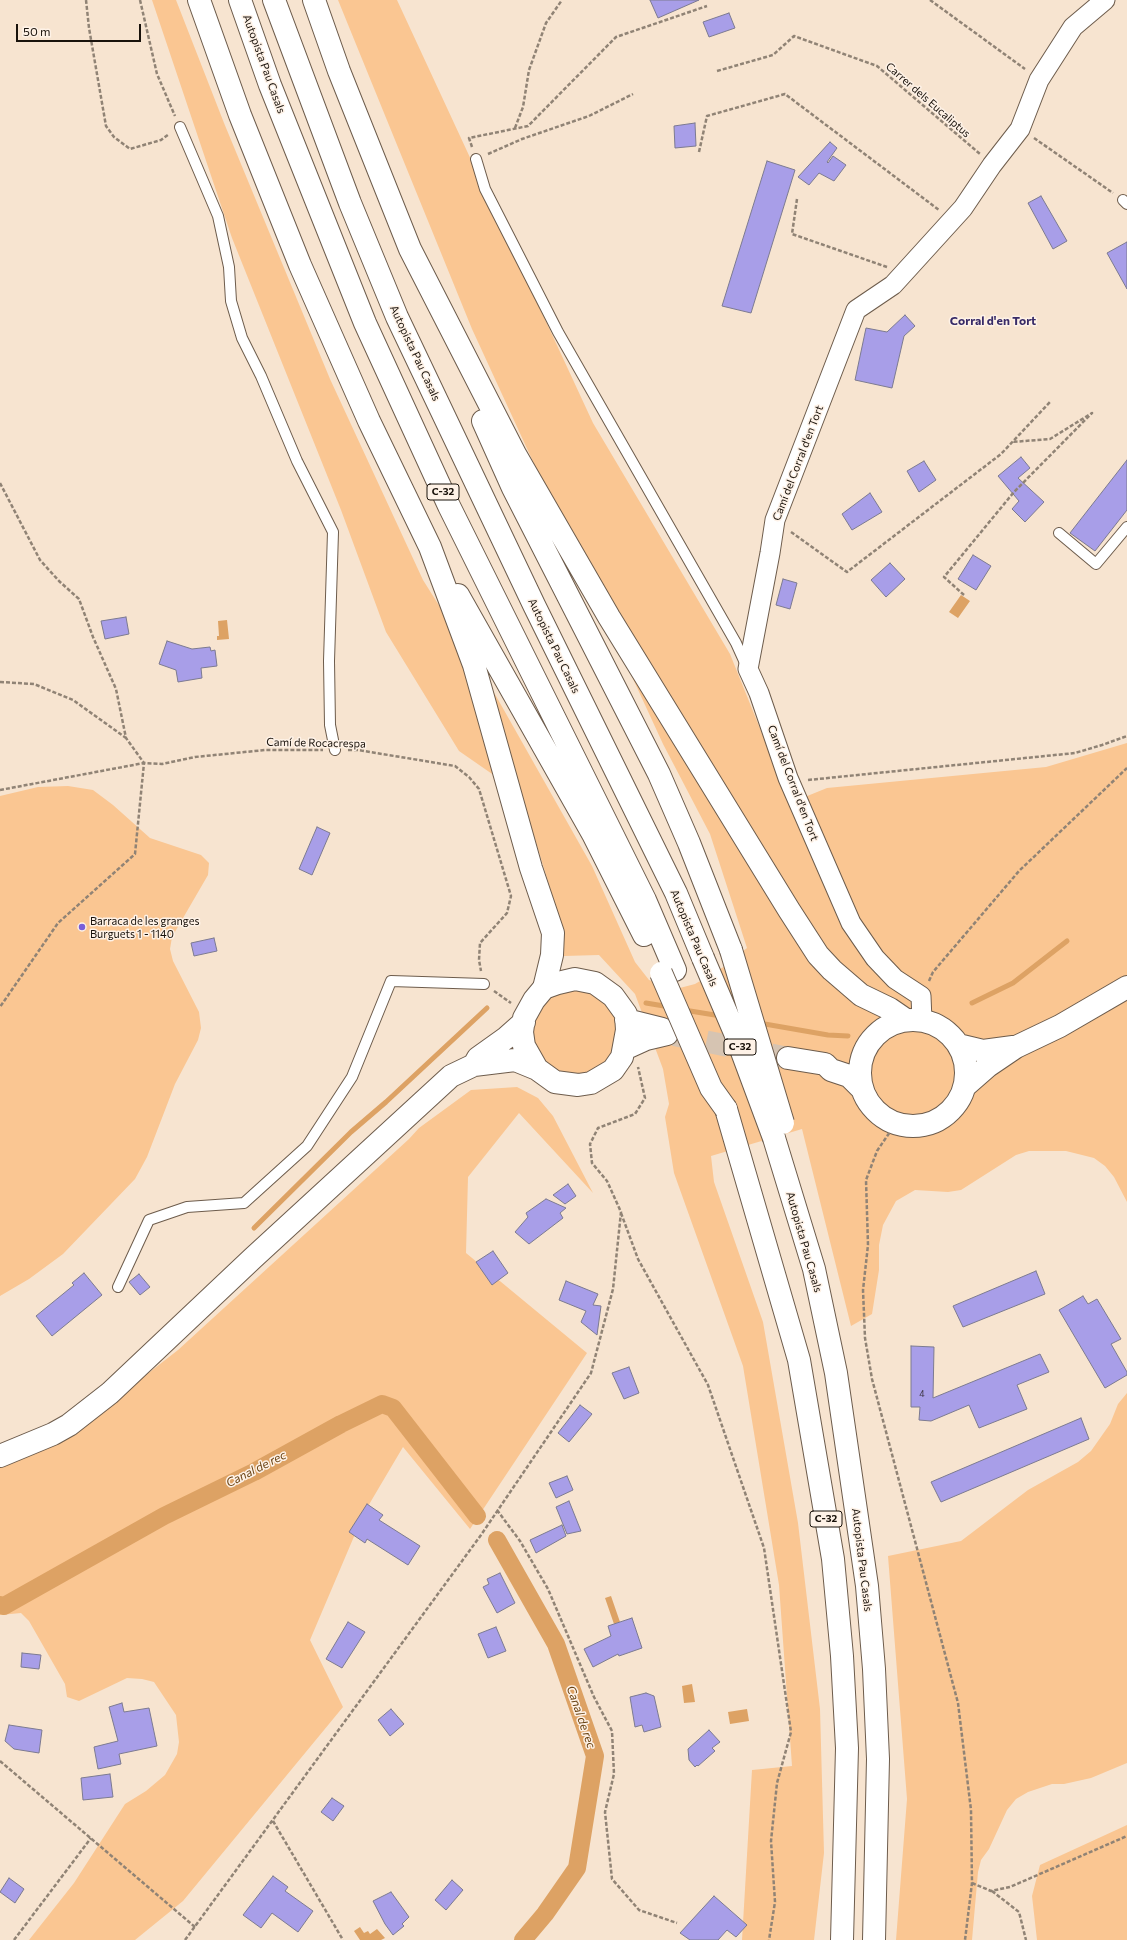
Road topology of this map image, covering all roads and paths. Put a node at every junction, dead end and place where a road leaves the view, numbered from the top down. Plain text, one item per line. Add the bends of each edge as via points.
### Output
1 (86, 0) edge
2 (140, 0) edge
3 (200, 0) edge
4 (240, 0) edge
5 (274, 0) edge
6 (314, 0) edge
7 (562, 0) edge
8 (930, 0) edge
9 (1105, 0) edge
10 (707, 6) dead end
11 (718, 72) dead end
12 (1039, 80) junction
13 (633, 94) dead end
14 (180, 127) junction
15 (515, 128) junction
16 (1020, 129) junction
17 (699, 152) dead end
18 (476, 159) junction
19 (992, 165) junction
20 (797, 199) dead end
21 (1125, 202) edge
22 (952, 220) junction
23 (410, 250) junction
24 (904, 273) junction
25 (1050, 402) dead end
26 (1012, 442) junction
27 (0, 483) edge
28 (775, 520) junction
29 (1127, 527) edge
30 (1059, 533) dead end
31 (430, 547) junction
32 (964, 595) dead end
33 (748, 669) junction
34 (0, 682) edge
35 (1127, 736) edge
36 (126, 738) junction
37 (335, 750) junction
38 (144, 763) junction
39 (1127, 768) edge
40 (790, 782) junction
41 (0, 790) edge
42 (480, 943) dead end
43 (668, 972) junction
44 (484, 984) dead end
45 (1127, 987) edge
46 (544, 988) junction
47 (921, 996) junction
48 (0, 1007) edge
49 (626, 1020) junction
50 (914, 1020) junction
51 (524, 1022) junction
52 (958, 1045) junction
53 (1016, 1047) junction
54 (623, 1053) junction
55 (863, 1055) junction
56 (788, 1058) tunnel mouth
57 (825, 1064) junction
58 (474, 1065) junction
59 (537, 1069) junction
60 (964, 1087) junction
61 (862, 1089) junction
62 (896, 1123) junction
63 (780, 1137) junction
64 (621, 1212) junction
65 (118, 1287) dead end
66 (0, 1456) edge
67 (497, 1510) junction
68 (0, 1761) edge
69 (273, 1820) junction
70 (1127, 1836) edge
71 (91, 1838) junction
72 (972, 1883) junction
73 (991, 1891) junction
74 (677, 1923) dead end
75 (195, 1926) junction
76 (14, 1940) edge
77 (185, 1940) edge
78 (343, 1940) edge
79 (769, 1940) edge
80 (842, 1940) edge
81 (874, 1940) edge
82 (964, 1940) edge
83 (1026, 1940) edge

1 - 14 path via 106,126 114,137 130,149 161,140
2 - 14 path via 156,74
3 - 31 main road via 240,115 300,265 369,421
4 - 43 main road, Autopista Pau Casals / C-32 via 270,85 365,323 449,506 641,892
5 - 63 main road, Autopista Pau Casals / C-32, bridge via 350,203 397,317 534,605 676,893
6 - 23 main road via 339,71
7 - 15 path via 546,23 529,70 523,106
8 - 12 path
9 - 12 street, Camí del Corral d'en Tort via 1073,27
10 - 15 path via 616,37 528,126
11 - 19 path, Carrer dels Eucaliptus via 773,55 794,36 877,66
12 - 16 street, Camí del Corral d'en Tort
13 - 18 path via 589,116
14 - 37 lane via 218,216 228,267 230,302 242,338 297,461 333,532 329,661 330,726
15 - 18 path via 469,138
16 - 19 street, Camí del Corral d'en Tort
16 - 21 path
17 - 22 path via 707,116 785,94
18 - 33 lane via 485,189 558,332 736,643
19 - 22 street, Camí del Corral d'en Tort
20 - 24 path via 792,234
22 - 24 street, Camí del Corral d'en Tort
23 - 50 main road via 515,454 609,617 818,955 861,995
23 - 63 main road, bridge via 431,307 513,488 659,774 689,843 731,950
24 - 28 street, Camí del Corral d'en Tort via 893,285 856,310
25 - 26 path
26 - 28 path via 1001,454 847,572
26 - 32 path via 1050,439 1092,413 1014,492 944,577
27 - 36 path via 40,560 59,582 79,599 116,688
28 - 33 street, Camí del Corral d'en Tort
29 - 30 lane via 1096,564
31 - 43 main road via 473,619
31 - 46 main road via 474,665 531,868 553,933 552,955
33 - 40 street, Camí del Corral d'en Tort via 759,692
34 - 36 path via 34,684 73,700
35 - 40 path via 1075,752
36 - 38 path
37 - 38 path, Camí de Rocacrespa via 265,750 195,757 162,764
37 - 42 path, Camí de Rocacrespa via 358,750 455,766 479,789 511,896 507,913
38 - 41 path, Camí de Rocacrespa
38 - 48 path via 135,854 58,923
39 - 47 path via 1019,871 933,972
40 - 47 street, Camí del Corral d'en Tort via 833,883 862,941 895,979
43 - 80 main road, Autopista Pau Casals / C-32 via 708,1052 799,1360 833,1559 842,1656 847,1748
44 - 65 lane via 391,981 352,1077 307,1146 244,1203 187,1208 149,1220
45 - 53 main road via 1060,1026
46 - 49 main road via 575,979 595,983 613,996 626,1014
46 - 51 main road via 534,1000
47 - 50 street
49 - 54 main road
49 - 54 main road via 662,1029 667,1034 646,1039
50 - 52 main road via 936,1025 949,1034
50 - 55 main road via 888,1026 873,1038
51 - 58 main road via 478,1058
51 - 59 main road via 524,1046
52 - 53 main road via 984,1051
52 - 60 main road via 966,1070
53 - 60 main road via 988,1066
54 - 59 main road via 613,1070 591,1083 578,1085 555,1082
54 - 64 path via 638,1064 645,1098 635,1114 598,1128 590,1144 592,1163 606,1181
55 - 57 main road via 829,1060
55 - 61 main road via 859,1072
56 - 57 main road
57 - 61 main road via 831,1070 849,1076
58 - 59 main road via 515,1060
58 - 66 main road via 451,1076 412,1110 91,1409 53,1434
60 - 62 main road via 958,1100 938,1119 910,1126
61 - 62 main road via 875,1111
62 - 72 path via 877,1151 866,1180 868,1245 863,1290 865,1338 872,1379 958,1703 971,1810
63 - 81 main road, Autopista Pau Casals / C-32 via 814,1269 836,1373 867,1593 878,1759
64 - 67 path via 613,1289 590,1373
64 - 79 path via 638,1260 708,1385 764,1548 791,1732 777,1782 773,1819 771,1842 775,1902
67 - 69 path via 363,1699
67 - 74 path via 520,1541 548,1590 594,1697 612,1731 614,1774 605,1812 612,1879 639,1910
68 - 71 path
69 - 75 path
69 - 78 path
70 - 73 path via 1010,1887
71 - 75 path
71 - 76 path
72 - 73 path
72 - 82 path
73 - 83 path via 1019,1912
75 - 77 path

